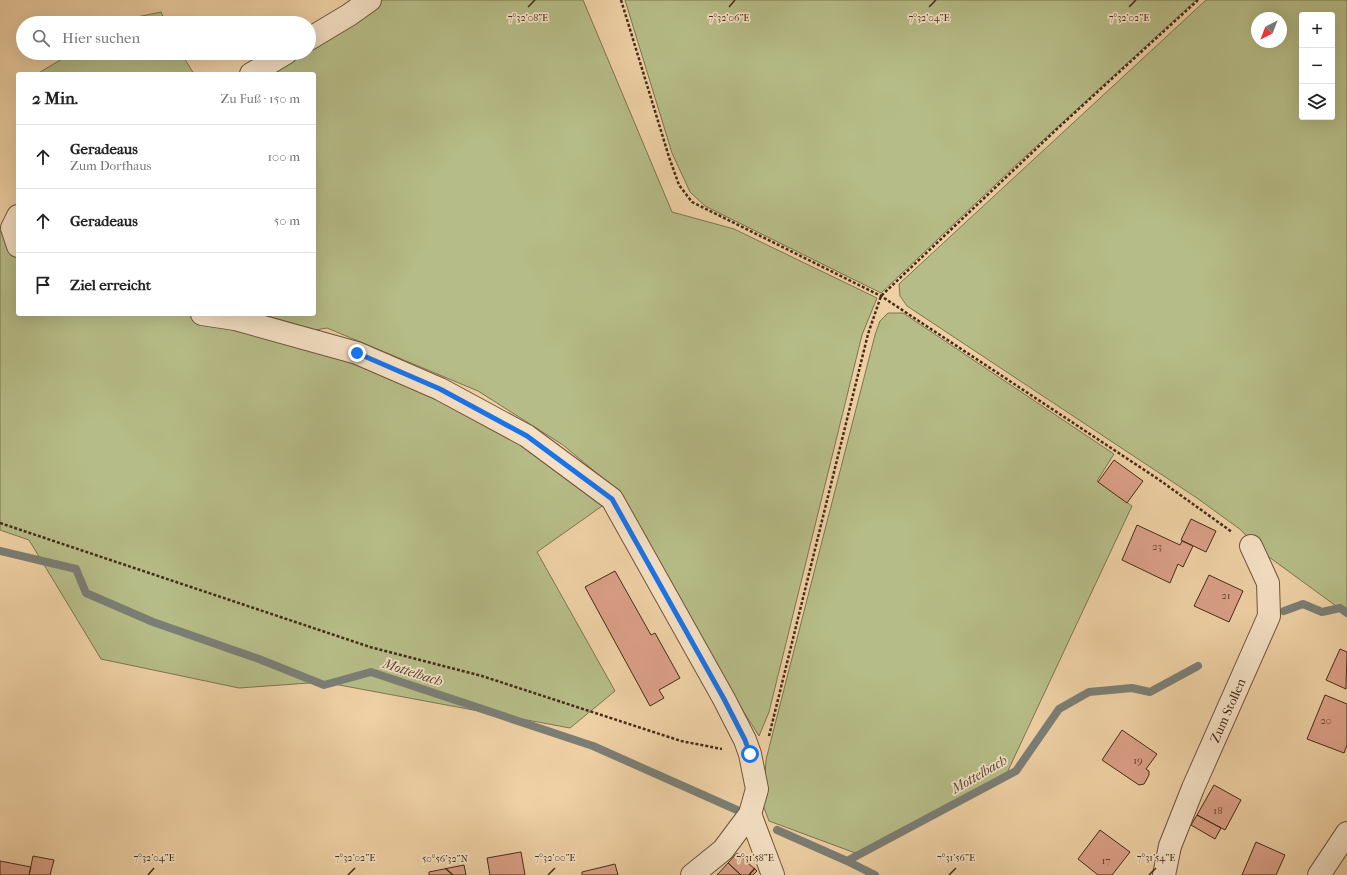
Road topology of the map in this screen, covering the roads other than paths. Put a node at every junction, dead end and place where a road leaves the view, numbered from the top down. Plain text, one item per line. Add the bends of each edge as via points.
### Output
1 (370, 0) edge
2 (316, 35) edge
3 (274, 60) edge
4 (254, 72) edge
5 (16, 220) edge
6 (16, 240) edge
7 (215, 316) edge
8 (1252, 546) road end
9 (750, 814) junction
10 (1347, 833) edge
11 (692, 875) edge
12 (773, 875) edge
13 (1164, 875) edge
14 (1319, 875) edge

1 - 2 street
3 - 4 street
5 - 6 street via 12,228
7 - 9 street via 235,319 357,353 440,389 527,436 612,499 745,740 757,789
8 - 13 street, Zum Stollen via 1268,583 1269,616 1193,788 1170,846
9 - 11 street via 722,850
9 - 12 street
10 - 14 street

